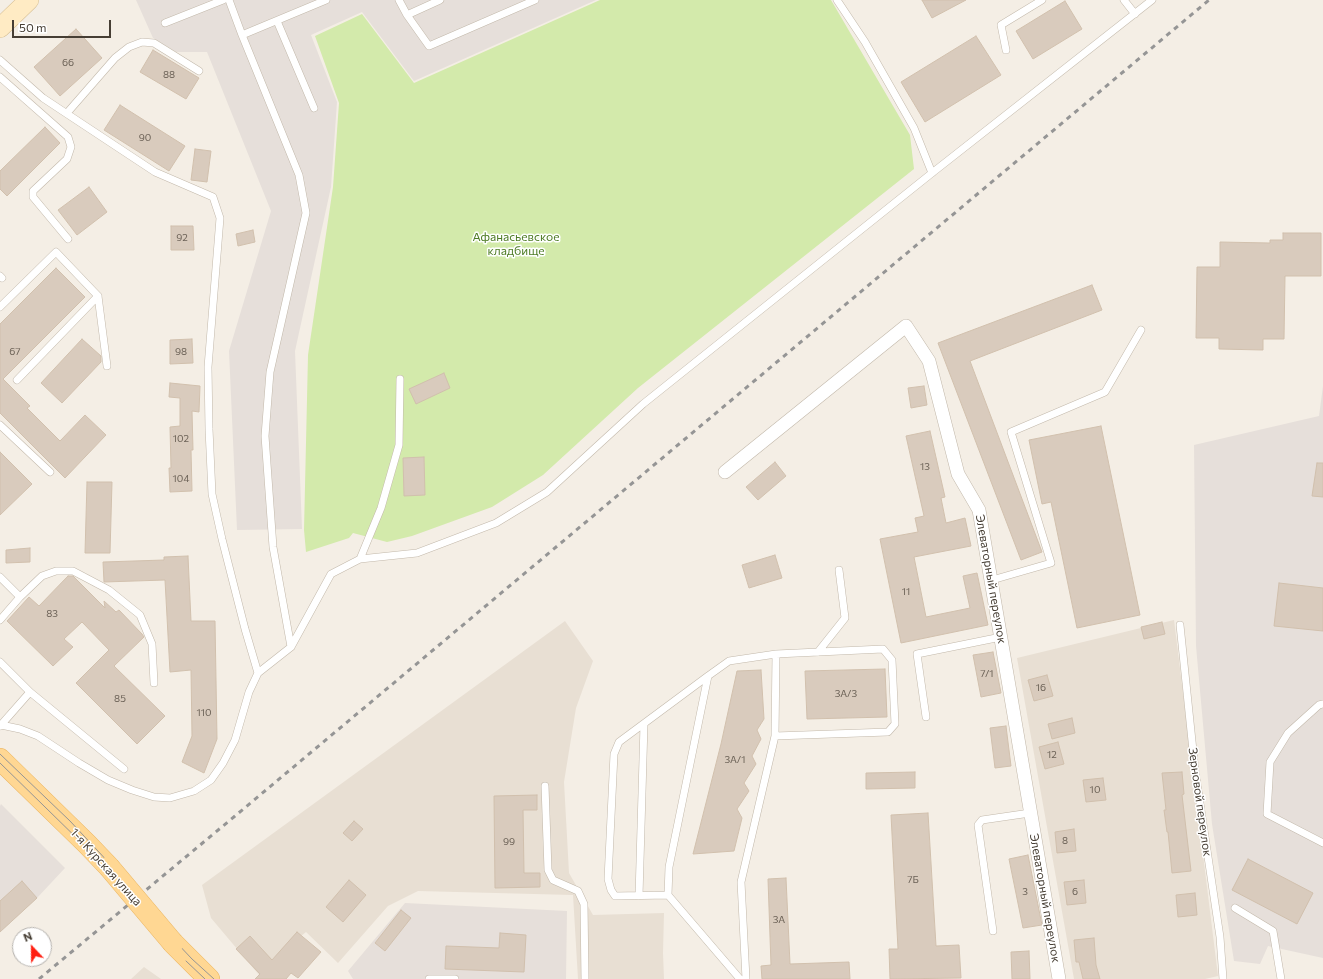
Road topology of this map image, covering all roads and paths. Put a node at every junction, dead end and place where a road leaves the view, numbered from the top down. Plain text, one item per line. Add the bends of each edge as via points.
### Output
1 (29, 0) edge
2 (223, 0) edge
3 (229, 0) edge
4 (326, 0) edge
5 (399, 0) edge
6 (440, 0) edge
7 (535, 0) edge
8 (837, 0) edge
9 (1042, 0) edge
10 (1124, 0) edge
11 (1152, 0) edge
12 (1135, 14) junction
13 (407, 15) junction
14 (277, 21) junction
15 (165, 23) dead end
16 (0, 28) edge
17 (242, 35) junction
18 (1006, 50) dead end
19 (0, 60) edge
20 (199, 70) dead end
21 (0, 77) edge
22 (314, 108) dead end
23 (67, 113) junction
24 (932, 173) junction
25 (68, 239) dead end
26 (98, 296) junction
27 (0, 307) edge
28 (1141, 330) dead end
29 (107, 366) dead end
30 (17, 380) dead end
31 (400, 380) dead end
32 (0, 425) edge
33 (50, 472) dead end
34 (725, 472) dead end
35 (360, 559) junction
36 (839, 570) dead end
37 (0, 577) edge
38 (992, 580) junction
39 (20, 597) junction
40 (0, 620) edge
41 (1180, 625) dead end
42 (1001, 637) junction
43 (291, 647) junction
44 (818, 652) junction
45 (776, 654) junction
46 (0, 662) edge
47 (258, 673) junction
48 (708, 676) junction
49 (154, 683) dead end
50 (30, 692) junction
51 (1323, 704) edge
52 (926, 717) dead end
53 (644, 724) junction
54 (1, 725) edge
55 (775, 736) junction
56 (0, 758) edge
57 (124, 769) dead end
58 (545, 786) dead end
59 (1030, 813) junction
60 (1323, 843) edge
61 (668, 895) junction
62 (639, 896) junction
63 (1235, 908) dead end
64 (993, 931) dead end
65 (209, 979) edge
66 (429, 979) edge
67 (455, 979) edge
68 (585, 979) edge
69 (740, 979) edge
70 (746, 979) edge
71 (1059, 979) edge
72 (1223, 979) edge
73 (1281, 979) edge

1 - 16 main road
2 - 15 lane
3 - 17 lane
4 - 14 lane
5 - 13 lane
6 - 13 lane
7 - 13 lane via 429,46
8 - 24 lane via 865,42 914,128
9 - 18 lane via 1001,25
10 - 12 lane
11 - 12 lane
12 - 24 lane
14 - 17 lane
14 - 22 lane
17 - 43 lane via 299,175 306,213 270,372 265,436 273,547
19 - 23 lane via 43,98
20 - 23 lane via 154,43 142,42 129,47 115,58
21 - 25 lane via 68,137 71,147 67,159 33,191 33,197
23 - 47 lane via 155,172 214,197 220,218 208,367 212,494
24 - 35 lane via 643,404 547,492 496,523 417,553
26 - 27 lane via 56,252
26 - 29 lane
26 - 30 lane
28 - 38 lane via 1105,392 1011,432 1051,563
31 - 35 lane via 399,445 382,508
32 - 33 lane
34 - 38 street, Элеваторный переулок via 906,326 929,361 958,474 979,510
35 - 43 lane via 331,574
36 - 44 lane via 845,618
37 - 39 lane
38 - 42 street, Элеваторный переулок
39 - 40 lane
39 - 49 lane via 42,576 56,571 72,571 109,590 140,615 152,644
41 - 72 lane, Зерновой переулок via 1195,770 1220,937
42 - 52 lane via 917,654
42 - 59 street, Элеваторный переулок
43 - 47 lane
44 - 45 lane
44 - 55 lane via 883,649 892,660 895,724 888,732
45 - 48 lane via 729,661
45 - 55 lane
46 - 50 lane
47 - 54 lane via 249,692 235,740 223,763 211,780 194,791 170,798 154,797 108,780 38,736
48 - 53 lane
48 - 61 lane via 669,867
50 - 54 lane
50 - 57 lane
51 - 60 lane via 1288,733 1270,762 1267,814
53 - 62 lane
53 - 62 lane via 619,742 614,754 608,879 615,896
55 - 70 lane via 741,882
56 - 65 main road, 1-я Курская улица, bridge via 109,867 173,943
58 - 68 lane via 548,870 552,880 578,891 584,904
59 - 64 lane via 982,820 978,825
59 - 71 street, Элеваторный переулок
61 - 62 lane
61 - 69 lane
63 - 73 lane via 1273,931
66 - 67 lane

